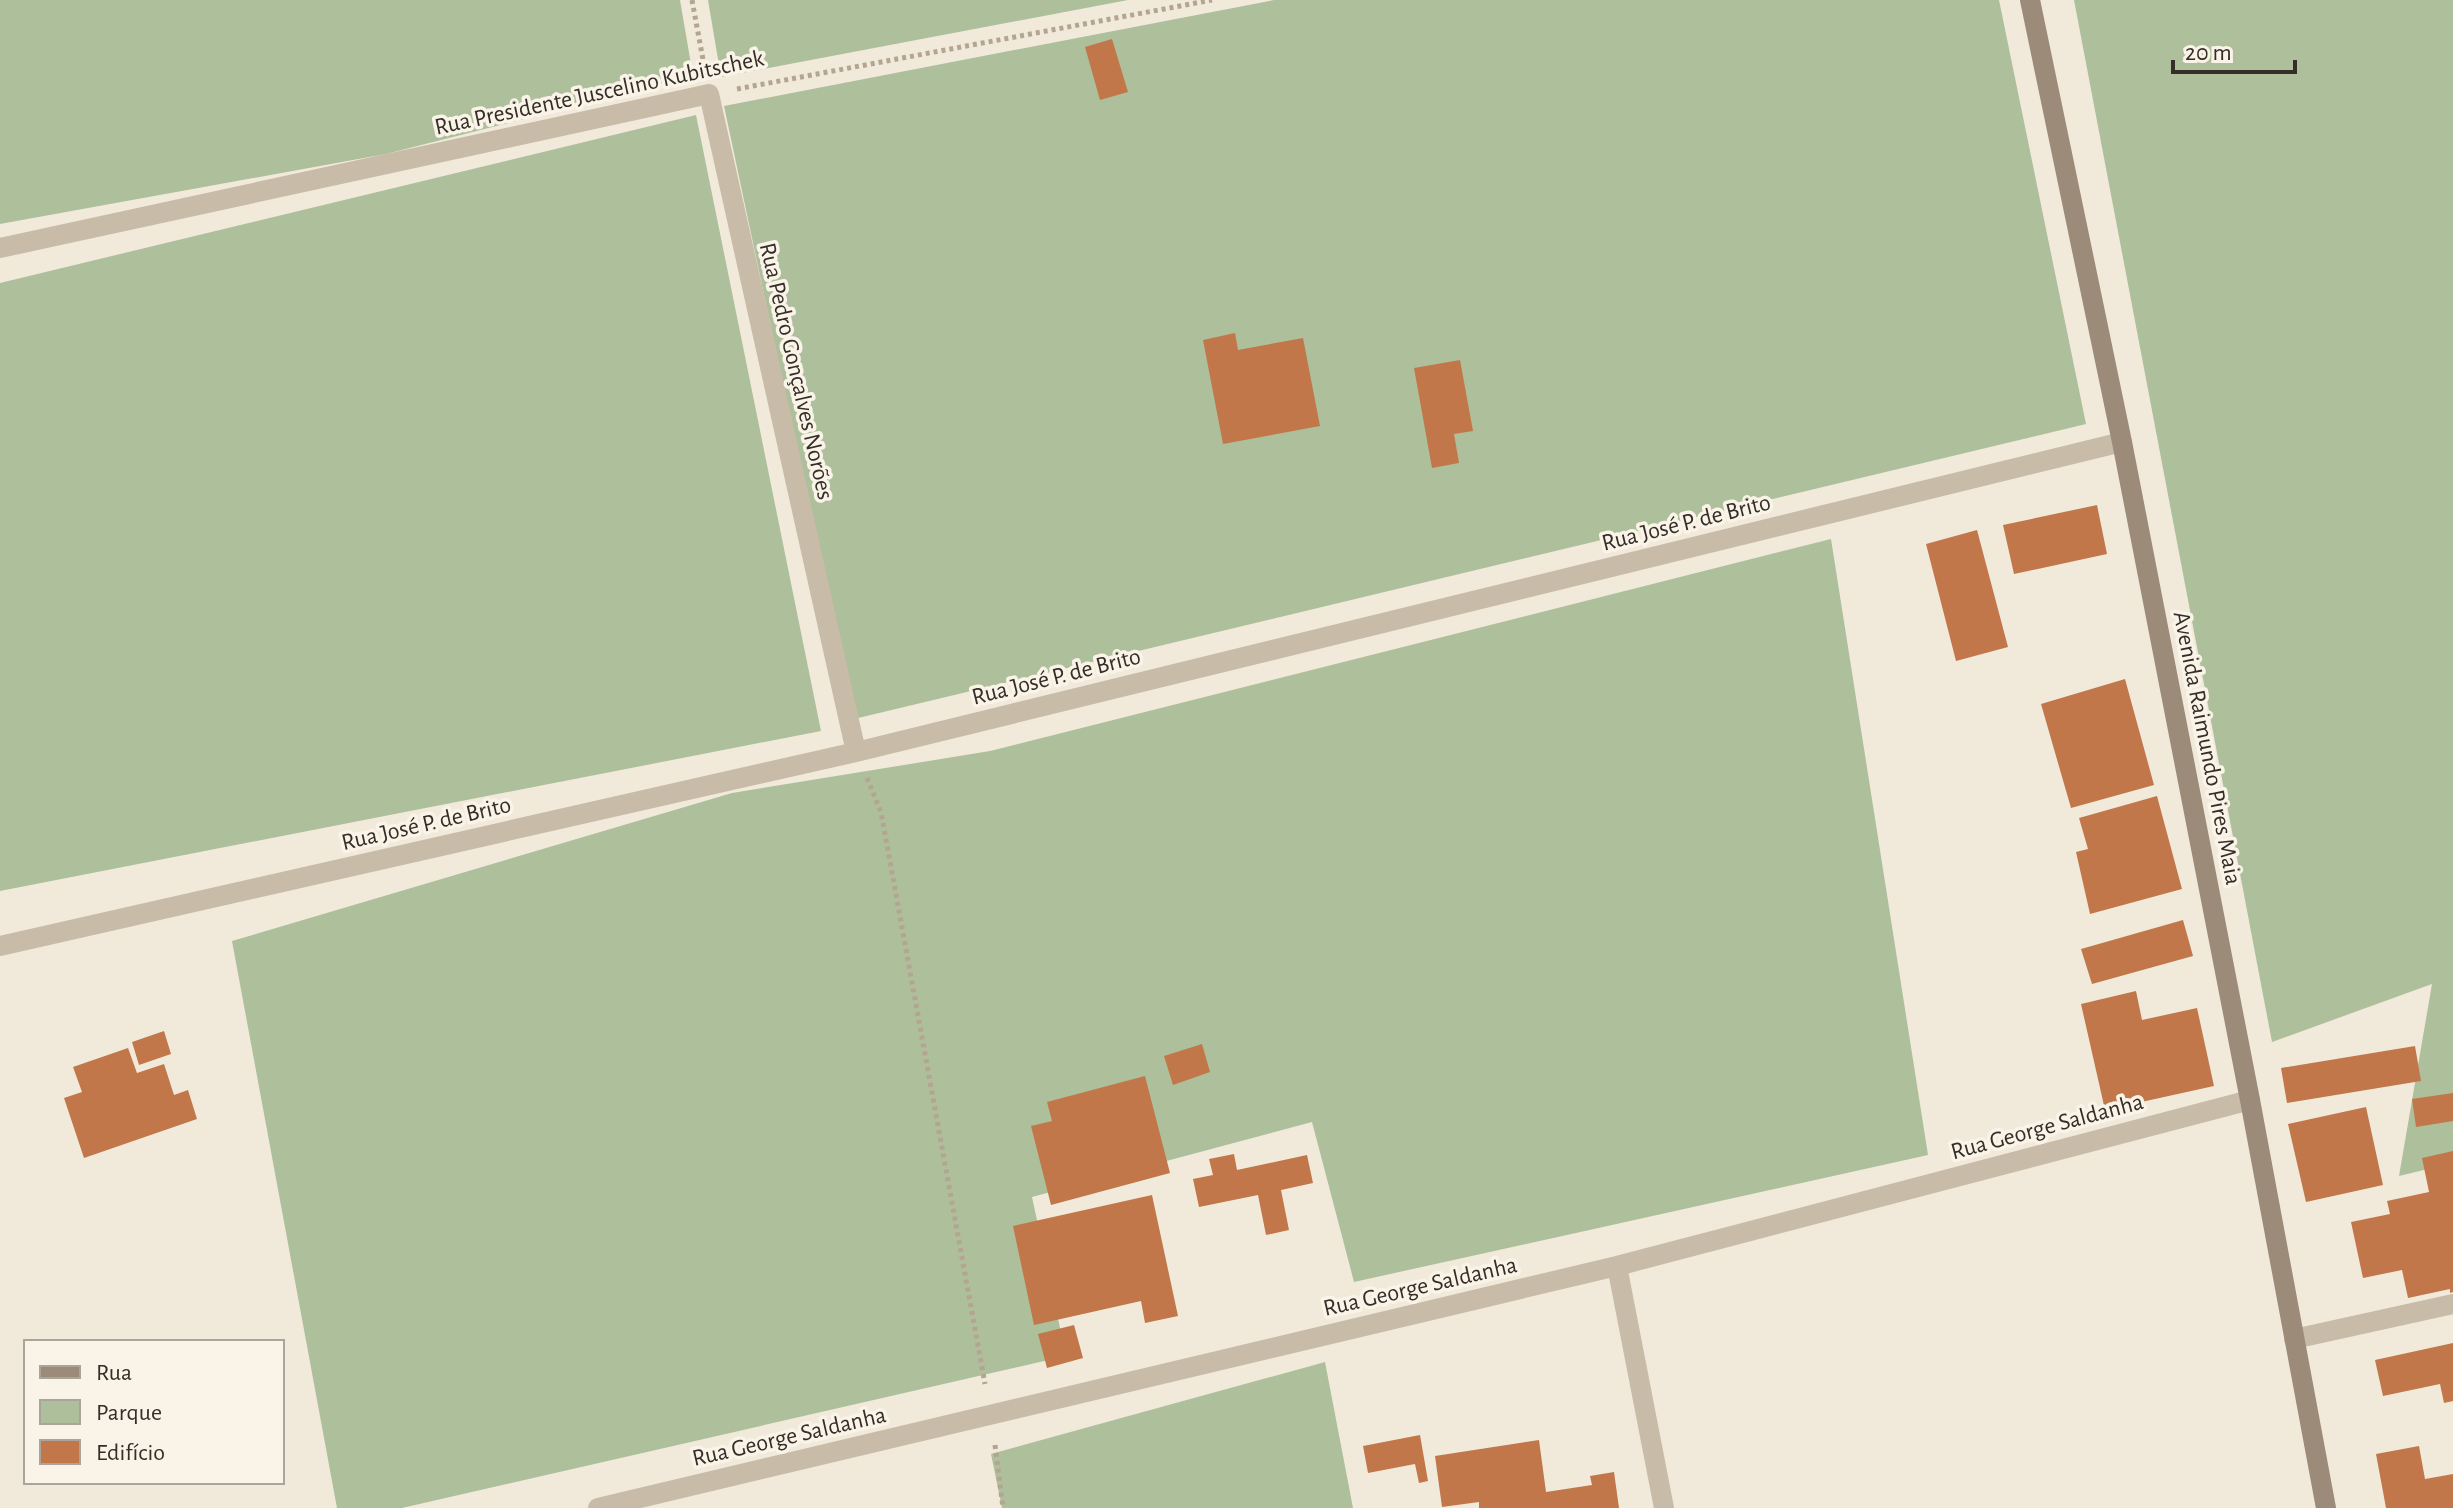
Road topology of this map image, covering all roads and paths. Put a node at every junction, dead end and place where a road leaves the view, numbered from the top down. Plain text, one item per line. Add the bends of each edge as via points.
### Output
1 (692, 0) edge
2 (1212, 0) edge
3 (2030, 0) edge
4 (709, 94) junction
5 (0, 248) edge
6 (2122, 442) junction
7 (856, 752) junction
8 (0, 946) edge
9 (2250, 1100) junction
10 (1617, 1266) junction
11 (2453, 1304) edge
12 (2294, 1339) junction
13 (991, 1415) junction
14 (598, 1508) edge
15 (1003, 1508) edge
16 (1664, 1508) edge
17 (2326, 1508) edge

1 - 4 path
2 - 4 path, Rua Presidente Juscelino Kubitschek
3 - 6 street, Avenida Raimundo Pires Maia
4 - 5 street, Rua Presidente Juscelino Kubitschek
4 - 7 street, Rua Pedro Gonçalves Norões
6 - 7 street, Rua José P. de Brito
6 - 9 street, Avenida Raimundo Pires Maia
7 - 8 street, Rua José P. de Brito
7 - 13 path via 881,812
9 - 10 street, Rua George Saldanha
9 - 12 street, Avenida Raimundo Pires Maia
10 - 13 street, Rua George Saldanha
10 - 16 street
11 - 12 street
12 - 17 street, Avenida Raimundo Pires Maia
13 - 14 street, Rua George Saldanha
13 - 15 path

